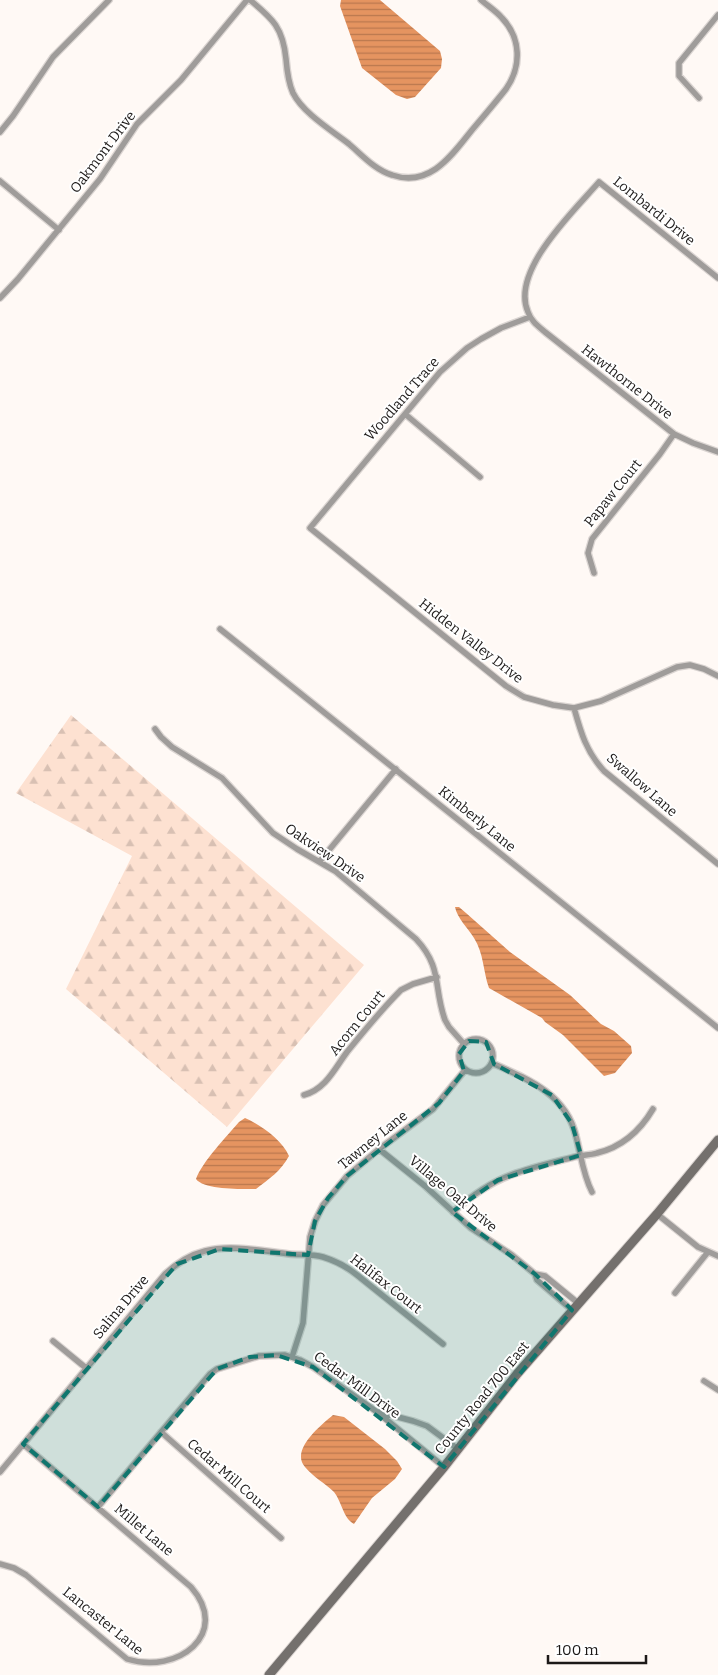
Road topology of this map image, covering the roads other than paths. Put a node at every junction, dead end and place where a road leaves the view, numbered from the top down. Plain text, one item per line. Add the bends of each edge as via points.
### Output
1 (109, 0) edge
2 (249, 0) edge
3 (481, 0) edge
4 (718, 15) edge
5 (699, 98) dead end
6 (0, 132) edge
7 (0, 181) edge
8 (59, 230) junction
9 (718, 278) edge
10 (0, 298) edge
11 (530, 317) junction
12 (405, 414) junction
13 (674, 434) junction
14 (718, 452) edge
15 (480, 476) dead end
16 (337, 550) joint
17 (594, 573) dead end
18 (220, 629) dead end
19 (718, 676) edge
20 (574, 708) junction
21 (155, 729) dead end
22 (396, 770) junction
23 (320, 861) junction
24 (718, 864) edge
25 (437, 977) junction
26 (718, 1028) edge
27 (464, 1044) junction
28 (492, 1063) junction
29 (465, 1070) junction
30 (304, 1095) dead end
31 (653, 1109) dead end
32 (718, 1140) edge
33 (379, 1149) junction
34 (581, 1155) junction
35 (592, 1192) dead end
36 (453, 1212) junction
37 (657, 1214) junction
38 (708, 1252) junction
39 (309, 1255) junction
40 (718, 1256) edge
41 (535, 1274) junction
42 (675, 1293) dead end
43 (578, 1303) junction
44 (572, 1310) junction
45 (53, 1341) dead end
46 (443, 1344) dead end
47 (292, 1357) junction
48 (86, 1368) junction
49 (704, 1381) dead end
50 (718, 1390) edge
51 (377, 1412) junction
52 (161, 1432) junction
53 (23, 1444) junction
54 (458, 1449) junction
55 (444, 1467) junction
56 (0, 1472) edge
57 (98, 1507) junction
58 (281, 1538) dead end
59 (0, 1564) edge
60 (193, 1654) dead end
61 (148, 1670) dead end
62 (269, 1675) edge

1 - 6 street via 53,56
2 - 3 street via 268,14 280,30 289,84 305,109 376,167 391,175 407,178 430,173 450,158 510,83 518,52 512,32 502,17
2 - 8 street, Oakmont Drive via 181,80 137,124 100,179
4 - 5 street via 679,63 682,81
7 - 8 street
8 - 10 street, Oakmont Drive
9 - 11 street, Lombardi Drive via 599,182 553,236 534,264 526,282 526,305
11 - 12 street, Woodland Trace via 501,328 467,348 440,372
11 - 13 street, Hawthorne Drive
12 - 15 street
12 - 16 street, Woodland Trace via 310,528
13 - 14 street, Hawthorne Drive
13 - 17 street, Papaw Court via 592,539 588,553
16 - 20 street, Hidden Valley Drive via 506,686 524,697
18 - 22 street, Kimberly Lane
19 - 20 street, Hidden Valley Drive via 704,669 677,667 602,701
20 - 24 street, Swallow Lane via 582,737 604,771
21 - 23 street, Oakview Drive via 168,744 222,778 273,832
22 - 23 street
22 - 26 street, Kimberly Lane
23 - 25 street, Oakview Drive via 416,939 427,952
25 - 27 street, Oakview Drive via 445,1020
25 - 30 street, Acorn Court via 401,990 346,1053 327,1081
27 - 28 street via 474,1039 486,1042 492,1052
27 - 29 street via 459,1060
28 - 29 street via 480,1073
28 - 34 street via 530,1081 561,1104 572,1124
29 - 33 street, Tawney Lane via 433,1110
31 - 34 street via 630,1137 602,1152
32 - 37 main road, County Road 700 East
33 - 36 street, Village Oak Drive
33 - 39 street, Tawney Lane via 347,1176 323,1205 312,1229
34 - 35 street
34 - 36 street via 498,1180
36 - 41 street, Village Oak Drive via 470,1228
37 - 38 street
37 - 43 main road, County Road 700 East
38 - 40 street
38 - 42 street
39 - 46 street, Halifax Court via 331,1260 351,1270
39 - 47 street, Tawney Lane via 303,1323
39 - 48 street, Salina Drive via 227,1248 190,1256 165,1274
41 - 43 street, Village Oak Drive via 545,1276
41 - 44 street, Village Oak Drive via 537,1280
43 - 44 main road, County Road 700 East
44 - 54 main road, County Road 700 East
45 - 48 street
47 - 51 street, Cedar Mill Drive via 313,1367
47 - 52 street, Cedar Mill Drive via 259,1356 217,1369
48 - 53 street, Salina Drive
49 - 50 street
51 - 54 street via 414,1420
51 - 55 street, Cedar Mill Drive
52 - 57 street, Cedar Mill Drive
52 - 58 street, Cedar Mill Court
53 - 56 street, Salina Drive
53 - 57 street, Millet Lane
54 - 55 main road, County Road 700 East
55 - 62 main road, County Road 700 East
57 - 60 street, Millet Lane via 198,1594 205,1611 206,1626
59 - 61 street, Lancaster Lane via 26,1575 126,1659

